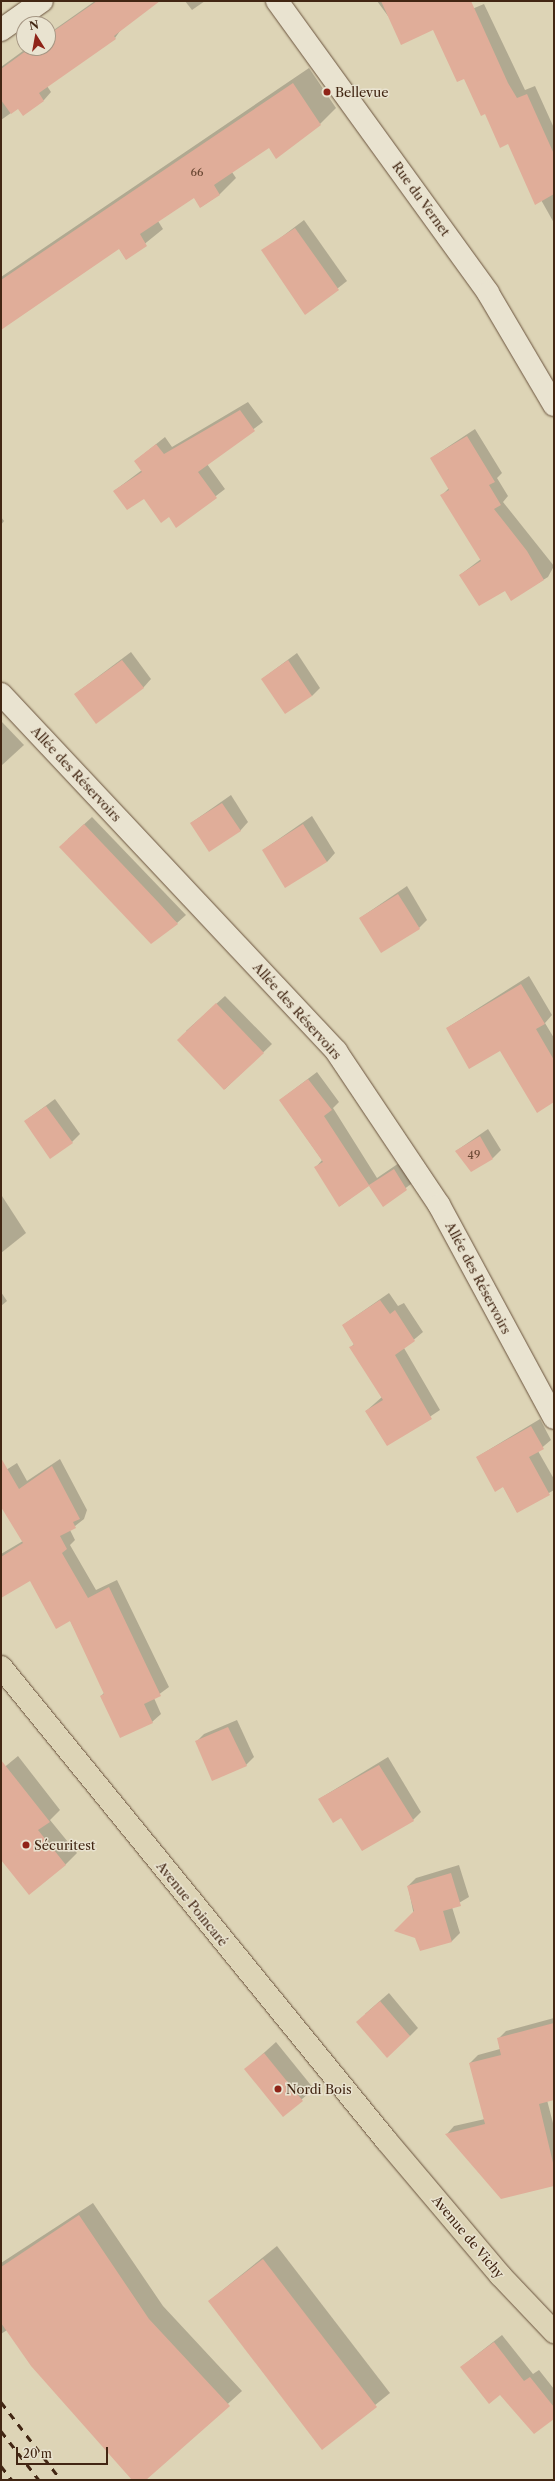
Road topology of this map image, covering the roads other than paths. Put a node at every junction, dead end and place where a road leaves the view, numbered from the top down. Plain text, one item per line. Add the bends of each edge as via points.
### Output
1 (42, 1) edge
2 (277, 1) edge
3 (1, 30) edge
4 (554, 405) edge
5 (1, 694) edge
6 (554, 1418) edge
7 (1, 1667) edge
8 (386, 2140) joint
9 (554, 2332) edge

1 - 3 street
2 - 4 street, Rue du Vernet via 488,293
5 - 6 street, Allée des Réservoirs via 336,1051 439,1204
7 - 8 main road, Avenue Poincaré
8 - 9 main road, Avenue de Vichy via 500,2275

